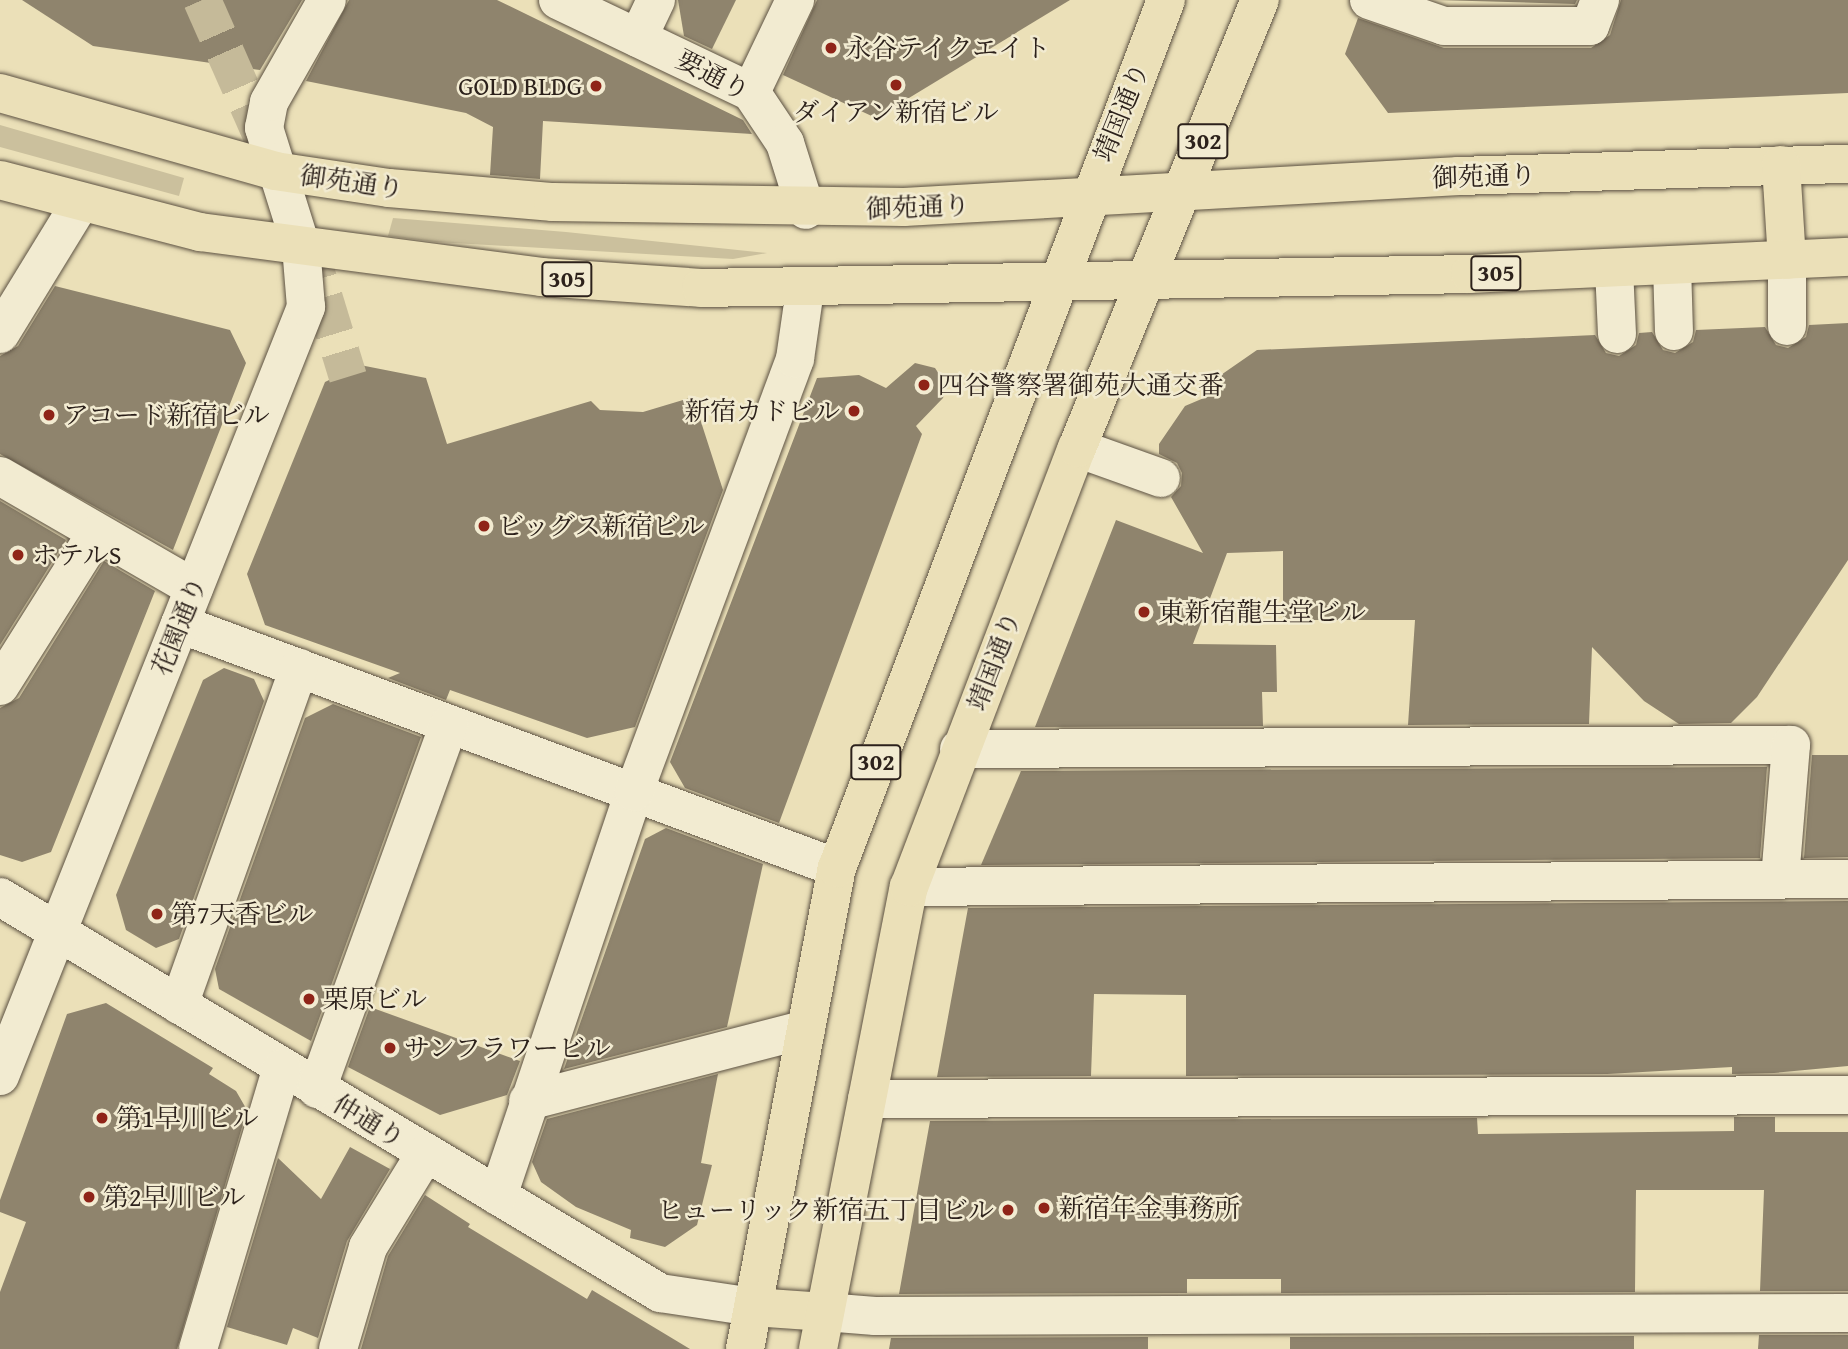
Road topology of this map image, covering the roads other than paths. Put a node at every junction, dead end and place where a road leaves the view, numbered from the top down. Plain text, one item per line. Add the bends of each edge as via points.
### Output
1 (327, 0) edge
2 (558, 0) edge
3 (656, 0) edge
4 (795, 0) edge
5 (1166, 0) edge
6 (1260, 0) edge
7 (1369, 0) edge
8 (1595, 13) edge
9 (638, 38) junction
10 (751, 92) junction
11 (0, 93) edge
12 (1848, 164) edge
13 (1781, 165) junction
14 (275, 171) junction
15 (0, 180) edge
16 (1181, 192) junction
17 (1088, 197) junction
18 (81, 202) junction
19 (806, 210) junction
20 (301, 246) junction
21 (1848, 257) edge
22 (1787, 260) junction
23 (1672, 265) junction
24 (1614, 268) junction
25 (1144, 281) junction
26 (1056, 284) junction
27 (805, 290) junction
28 (1787, 326) dead end
29 (1674, 331) dead end
30 (0, 334) edge
31 (1616, 334) dead end
32 (1077, 448) junction
33 (0, 477) edge
34 (1161, 478) dead end
35 (94, 535) junction
36 (194, 588) junction
37 (180, 624) junction
38 (299, 668) junction
39 (0, 685) edge
40 (449, 724) junction
41 (959, 749) junction
42 (634, 792) junction
43 (837, 867) junction
44 (1780, 879) junction
45 (1848, 879) edge
46 (909, 887) junction
47 (0, 897) edge
48 (56, 930) junction
49 (178, 1004) junction
50 (806, 1029) junction
51 (282, 1068) junction
52 (0, 1076) edge
53 (317, 1088) junction
54 (1848, 1095) edge
55 (867, 1099) junction
56 (528, 1101) junction
57 (425, 1154) junction
58 (498, 1196) junction
59 (753, 1307) junction
60 (825, 1312) junction
61 (1848, 1313) edge
62 (198, 1349) edge
63 (338, 1349) edge
64 (745, 1349) edge
65 (818, 1349) edge

1 - 14 street, 花園通り via 269,102 264,128
2 - 9 street, 要通り
3 - 9 street
4 - 10 street
5 - 17 main road, 靖国通り / 302
6 - 16 main road, 靖国通り / 302
7 - 8 street via 1444,26
9 - 10 street, 要通り
10 - 19 street, 要通り via 785,143
11 - 14 main road, 御苑通り
12 - 13 main road, 御苑通り
13 - 16 main road, 御苑通り
13 - 22 main road
14 - 19 main road, 御苑通り via 389,188 553,202
14 - 20 street, 花園通り
15 - 18 main road, 305
16 - 17 main road, 御苑通り
16 - 25 main road, 靖国通り / 302
17 - 19 main road, 御苑通り
17 - 26 main road, 靖国通り / 302
18 - 20 main road, 305 via 200,232
18 - 30 street
20 - 27 main road, 305 via 541,277
20 - 36 street, 花園通り via 306,307
21 - 22 main road, 305
22 - 23 main road, 305
22 - 28 street
23 - 24 main road, 305
23 - 29 street
24 - 25 main road, 305
24 - 31 street
25 - 26 main road, 305
25 - 32 main road, 靖国通り / 302
26 - 27 main road, 305
26 - 43 main road, 靖国通り / 302
27 - 42 street via 795,359
32 - 34 street
32 - 41 main road, 靖国通り / 302
33 - 35 street
35 - 36 street
35 - 39 street
36 - 37 street, 花園通り
37 - 38 street
37 - 48 street, 花園通り
38 - 40 street
38 - 49 street
40 - 42 street
40 - 53 street
41 - 44 street via 1791,745
41 - 46 main road, 靖国通り / 302
42 - 43 street
42 - 56 street
43 - 50 main road, 靖国通り / 302
44 - 45 street
44 - 46 street
46 - 55 main road, 靖国通り / 302
47 - 48 street, 仲通り
48 - 49 street, 仲通り
48 - 52 street, 花園通り
49 - 51 street, 仲通り
50 - 56 street
50 - 59 main road, 靖国通り / 302
51 - 53 street, 仲通り
51 - 62 street
53 - 57 street, 仲通り
54 - 55 street
55 - 60 main road, 靖国通り / 302
56 - 58 street
57 - 58 street, 仲通り
57 - 63 street via 368,1247
58 - 59 street, 仲通り via 660,1293
59 - 60 main road
59 - 64 main road, 靖国通り / 302
60 - 61 street
60 - 65 main road, 靖国通り / 302

